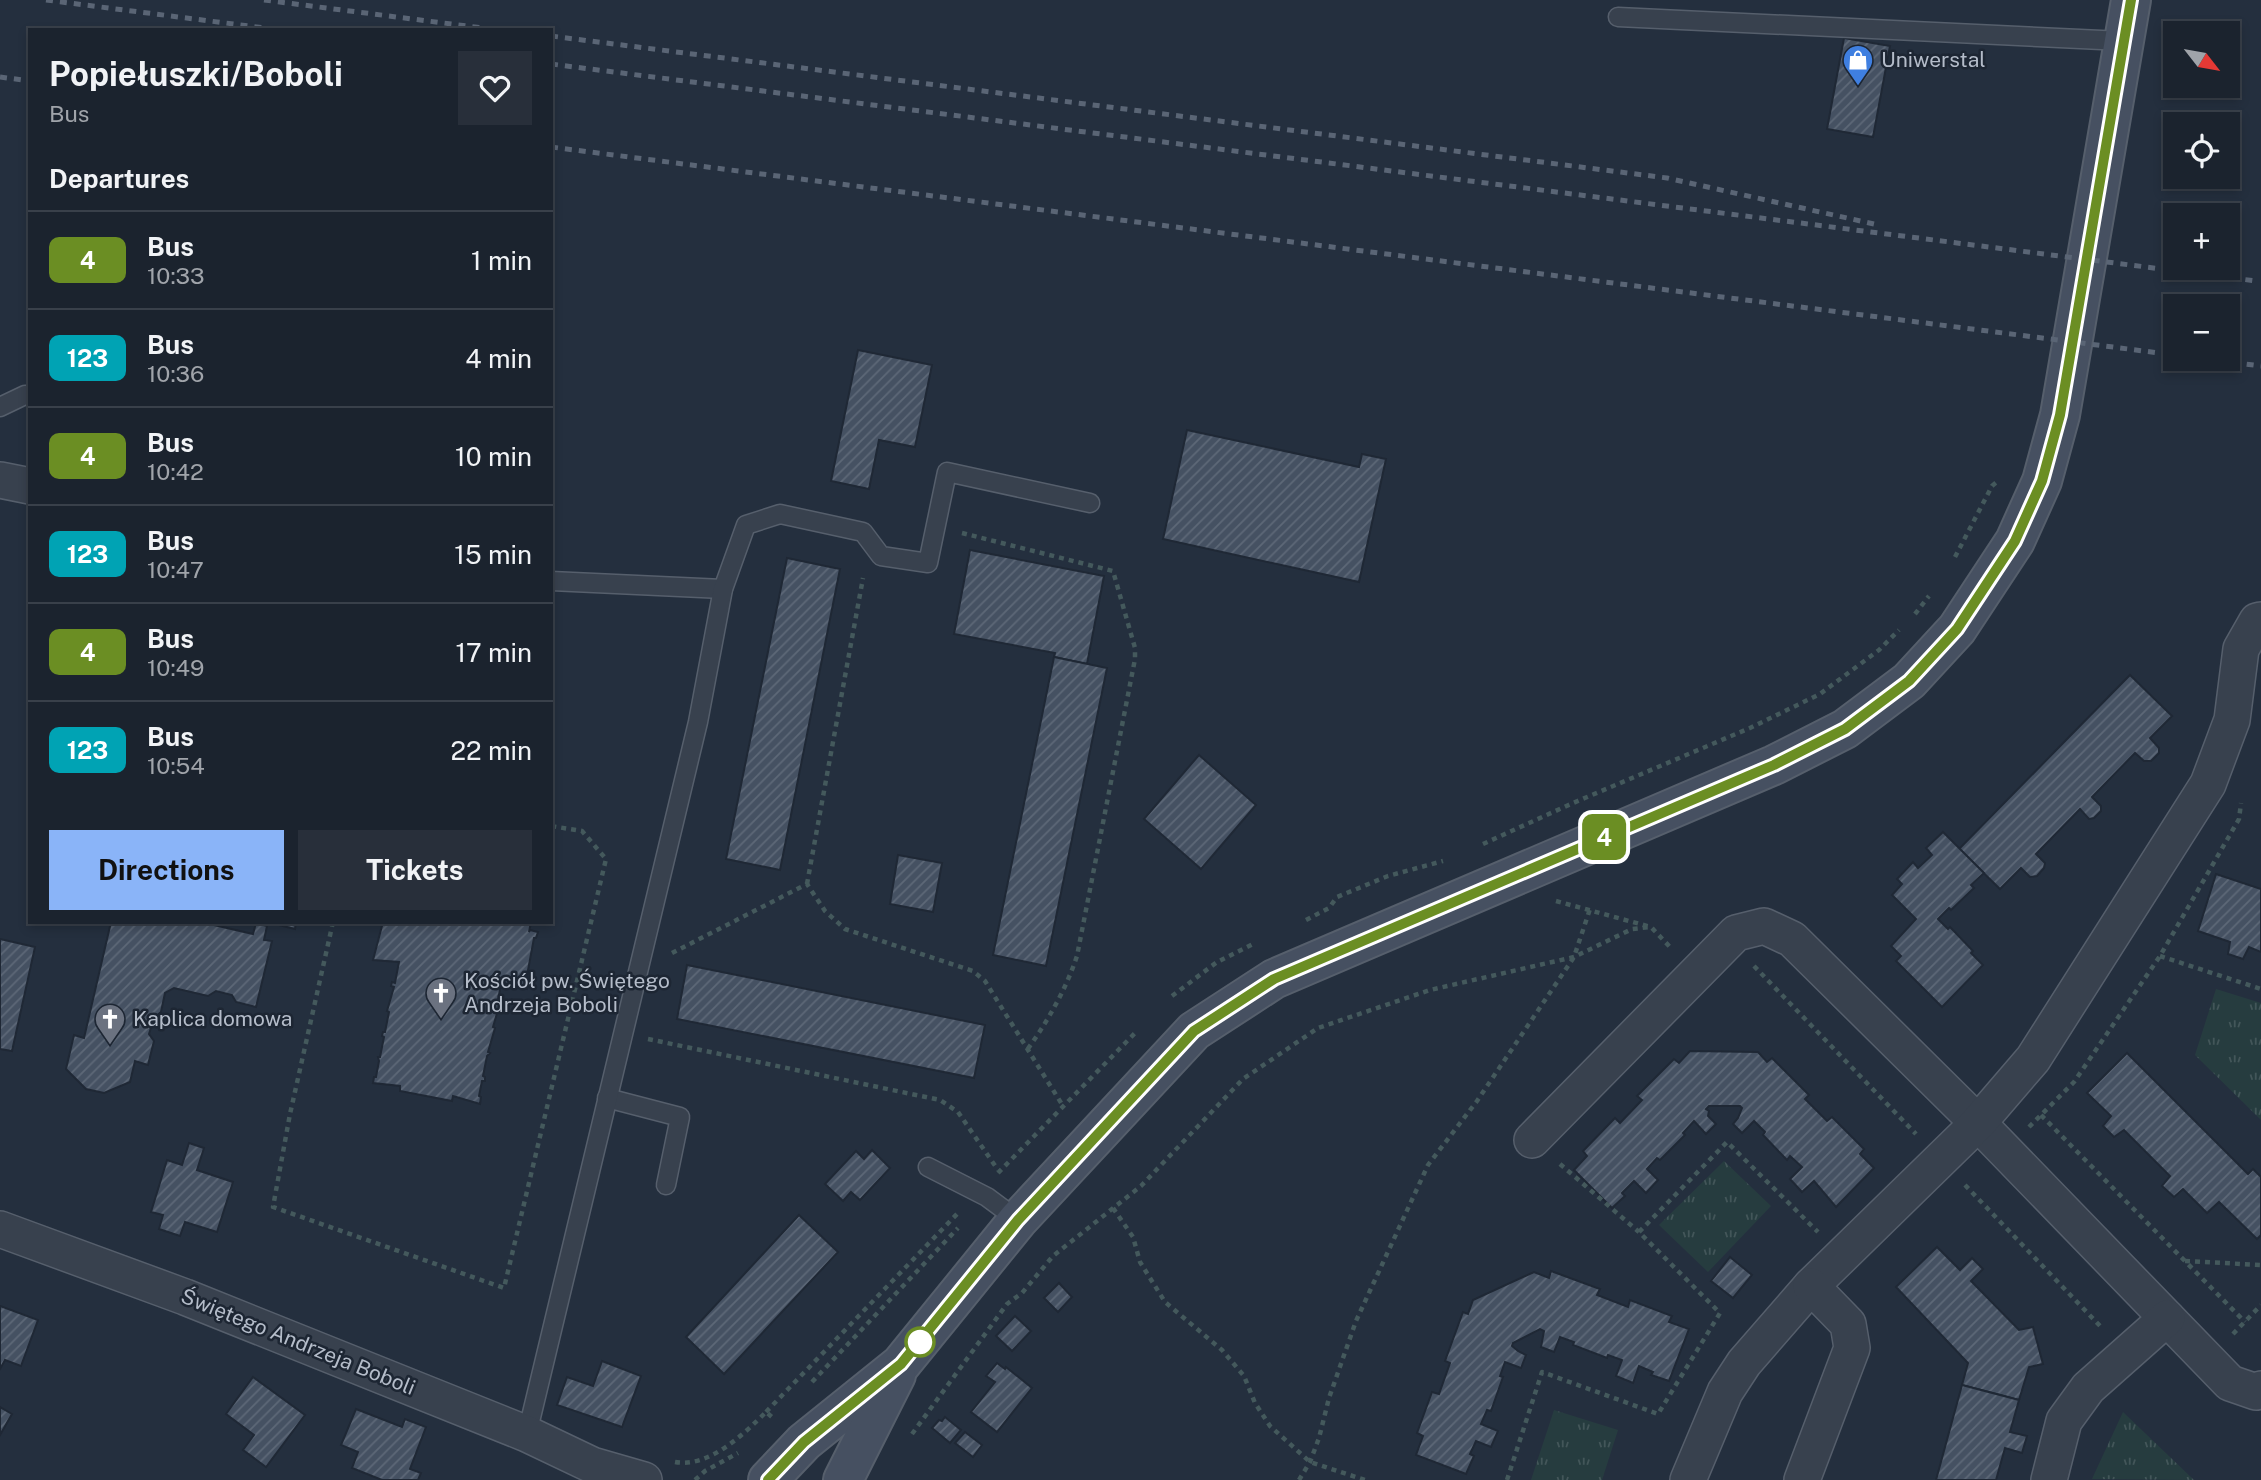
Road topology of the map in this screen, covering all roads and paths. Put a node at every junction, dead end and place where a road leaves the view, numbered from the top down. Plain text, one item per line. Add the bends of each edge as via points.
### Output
1 (2131, 0) edge
2 (1618, 17) dead end
3 (2123, 41) junction
4 (28, 395) edge
5 (0, 407) edge
6 (0, 480) edge
7 (28, 486) edge
8 (1090, 503) dead end
9 (936, 526) junction
10 (872, 545) junction
11 (553, 581) edge
12 (723, 589) junction
13 (2261, 620) edge
14 (553, 826) edge
15 (807, 884) junction
16 (1550, 899) dead end
17 (1590, 909) junction
18 (333, 924) edge
19 (1651, 927) junction
20 (1666, 943) dead end
21 (2160, 956) dead end
22 (1574, 957) junction
23 (639, 968) junction
24 (2261, 989) edge
25 (623, 1034) junction
26 (1027, 1050) junction
27 (607, 1098) junction
28 (1068, 1115) dead end
29 (2041, 1115) dead end
30 (1978, 1123) junction
31 (1532, 1140) joint
32 (928, 1167) dead end
33 (1006, 1179) dead end
34 (666, 1185) dead end
35 (1113, 1208) junction
36 (1018, 1220) junction
37 (0, 1229) edge
38 (1639, 1232) junction
39 (1842, 1256) junction
40 (2184, 1261) junction
41 (2261, 1265) edge
42 (1811, 1286) junction
43 (2167, 1318) junction
44 (2245, 1322) dead end
45 (901, 1364) junction
46 (2261, 1389) edge
47 (527, 1434) junction
48 (911, 1436) dead end
49 (1310, 1462) junction
50 (600, 1475) edge
51 (644, 1480) edge
52 (768, 1480) edge
53 (843, 1480) edge
54 (1300, 1480) edge
55 (1365, 1480) edge
56 (1507, 1480) edge
57 (1688, 1480) edge
58 (1802, 1480) edge
59 (2049, 1480) edge

1 - 3 street
2 - 3 lane
3 - 36 street via 2060,415 2042,481 2015,541 1957,629 1909,681 1845,729 1774,765 1274,979 1194,1031
4 - 5 lane
6 - 7 street
8 - 9 lane via 947,472
9 - 10 lane via 928,563 881,556
9 - 26 path via 1113,571 1135,648 1077,956
10 - 12 lane via 863,532 780,514 746,525
10 - 15 path
11 - 12 lane
12 - 23 lane via 698,722
13 - 30 street via 2241,649 2232,720 2207,784 2033,1059
14 - 18 path via 582,831 606,859 504,1288 273,1207
15 - 23 path
15 - 26 path via 825,911 845,929 973,971 985,981
16 - 17 path
17 - 19 path
17 - 22 path
19 - 20 path
19 - 22 path via 1632,929
21 - 24 path
22 - 35 path via 1430,990 1318,1028 1243,1079 1141,1186
22 - 49 path via 1428,1165 1356,1321
23 - 25 lane
25 - 27 lane
25 - 33 path via 940,1100 958,1112
26 - 28 path
27 - 34 lane via 680,1117
27 - 47 lane
29 - 40 path
30 - 31 street via 1792,939 1763,926 1736,933
30 - 39 street
30 - 43 street
31 - 38 path
32 - 36 lane via 987,1197
35 - 48 path via 1053,1256 1007,1304
35 - 49 path via 1133,1237 1140,1262 1165,1303 1222,1350 1244,1376 1270,1426
36 - 45 street
37 - 47 street, Świętego Andrzeja Boboli via 185,1297
38 - 39 path via 1727,1142
38 - 56 path via 1720,1312 1658,1414 1542,1372
39 - 42 street
40 - 41 path
40 - 44 path
42 - 57 street via 1744,1363 1725,1392
42 - 58 street via 1849,1324 1852,1348
43 - 46 street via 2230,1383 2256,1392
43 - 59 street via 2088,1388 2064,1421
45 - 52 street via 804,1442
45 - 53 street
47 - 50 street, Świętego Andrzeja Boboli
49 - 54 path
49 - 55 path
50 - 51 street, Świętego Andrzeja Boboli

